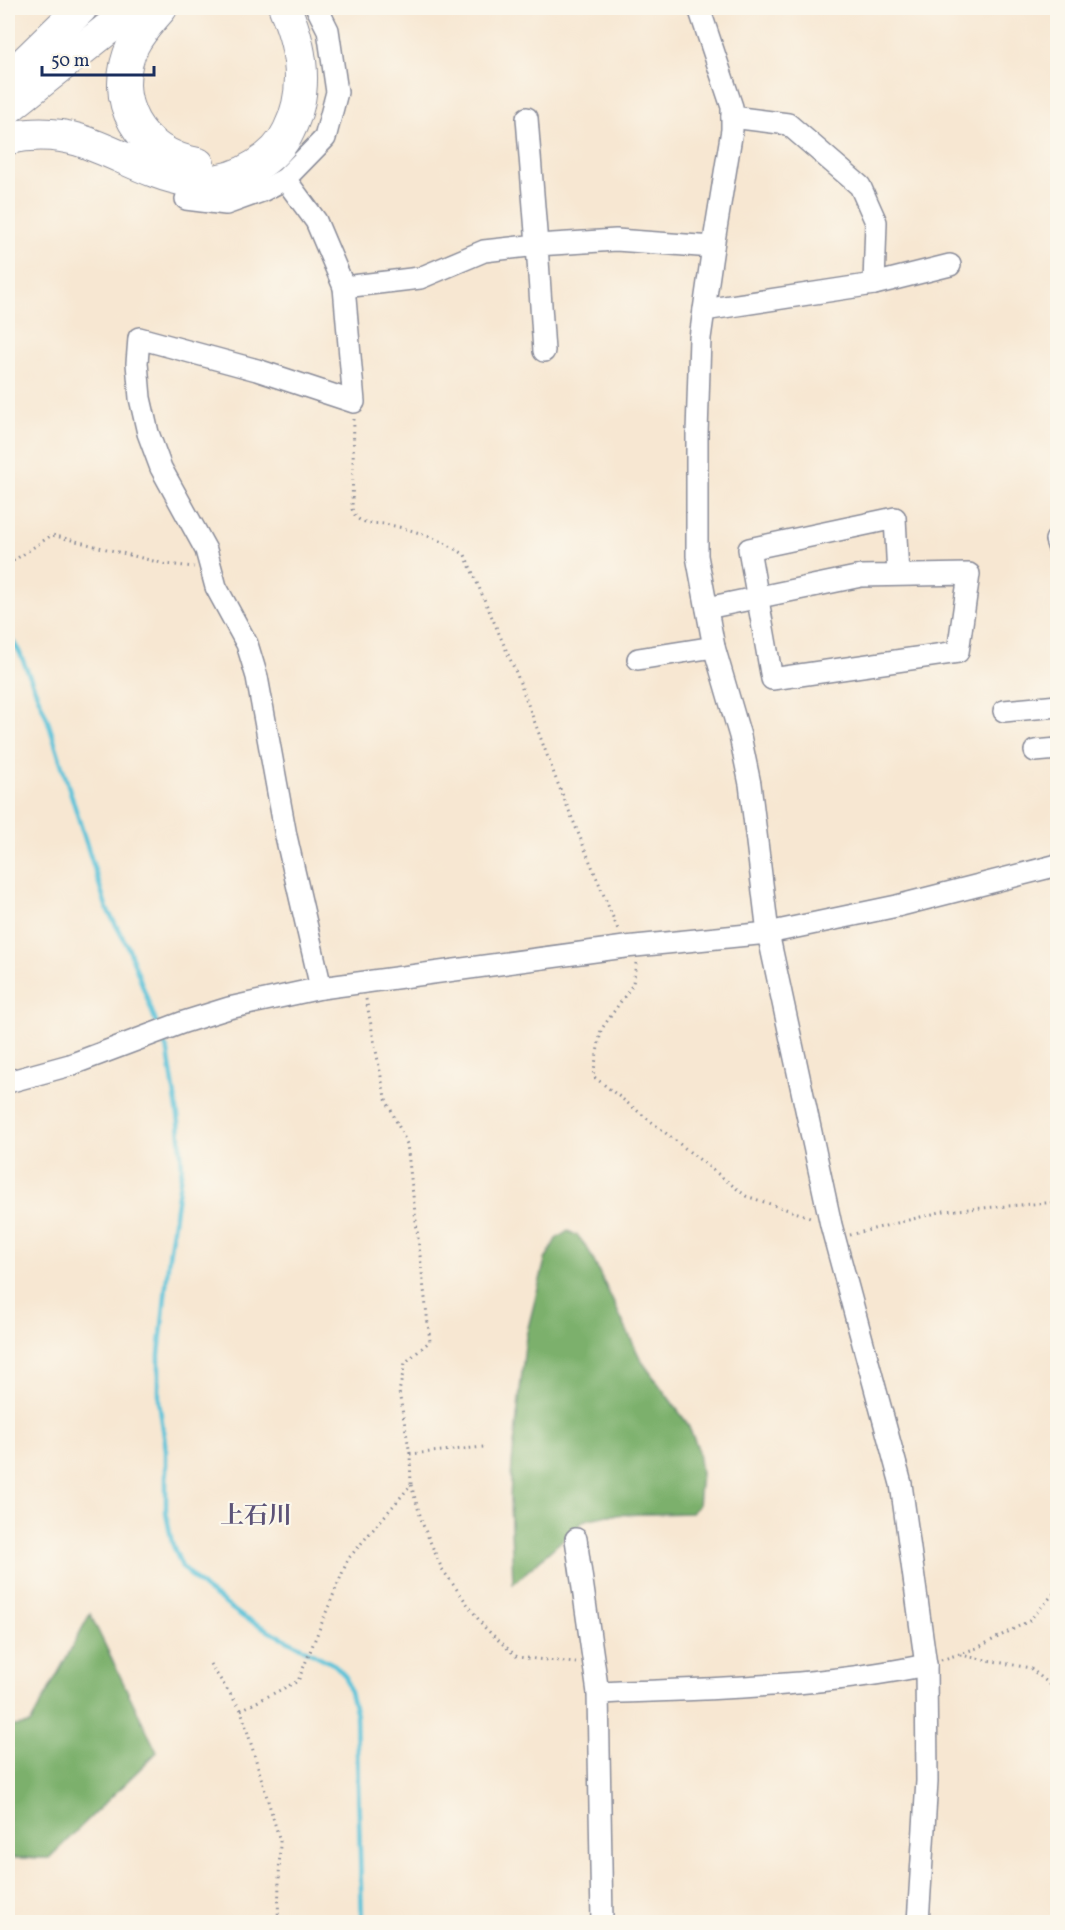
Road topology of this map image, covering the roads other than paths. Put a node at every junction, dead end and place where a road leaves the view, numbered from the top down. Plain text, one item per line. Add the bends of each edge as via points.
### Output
1 (63, 8) edge
2 (81, 8) edge
3 (107, 8) edge
4 (134, 8) edge
5 (161, 8) edge
6 (265, 8) edge
7 (285, 8) edge
8 (317, 8) edge
9 (699, 8) edge
10 (8, 62) edge
11 (8, 79) edge
12 (8, 89) edge
13 (8, 108) edge
14 (732, 117) junction
15 (527, 118) dead end
16 (8, 138) edge
17 (285, 179) junction
18 (186, 199) dead end
19 (537, 245) junction
20 (712, 247) junction
21 (950, 265) dead end
22 (874, 284) junction
23 (344, 286) junction
24 (704, 310) junction
25 (544, 351) dead end
26 (898, 575) junction
27 (757, 598) junction
28 (707, 608) junction
29 (714, 648) junction
30 (638, 659) dead end
31 (1058, 706) edge
32 (1004, 711) dead end
33 (1058, 749) edge
34 (1035, 751) dead end
35 (1058, 865) edge
36 (768, 933) junction
37 (321, 988) junction
38 (8, 1082) edge
39 (576, 1539) dead end
40 (926, 1665) junction
41 (598, 1693) junction
42 (602, 1923) edge
43 (918, 1923) edge

1 - 10 street
2 - 11 highway
3 - 12 highway
4 - 13 highway
5 - 6 highway via 133,46 124,81 125,97 130,115 154,147 168,156 196,164 213,164 243,153 268,131 278,113 284,70
7 - 16 highway via 300,58 301,96 296,116 277,150 246,172 227,179 188,181 166,176 79,140 41,134
8 - 17 street via 328,30 337,92 325,138
9 - 14 street
14 - 20 street
14 - 22 street via 788,124 860,186 876,222
15 - 19 street
17 - 18 street via 226,204
17 - 23 street via 316,221
19 - 20 street via 616,240
19 - 23 street via 484,251 420,278
19 - 25 street
20 - 24 street
21 - 22 street
22 - 24 street
23 - 37 street via 354,402 139,338 137,363 140,398 161,468 207,550 216,587 247,644 257,677 286,836
24 - 28 street via 697,433 697,556
26 - 27 street via 861,576
26 - 27 street via 896,518 749,549
26 - 27 street via 969,574 958,652 772,679
27 - 28 street
28 - 29 street
29 - 30 street
29 - 36 street via 750,784
31 - 32 street
33 - 34 street
35 - 36 street via 897,906
36 - 37 street
36 - 40 street via 832,1232 901,1484
37 - 38 street via 229,1008 70,1065
39 - 41 street
40 - 41 street via 868,1676
40 - 43 street via 927,1781
41 - 42 street

